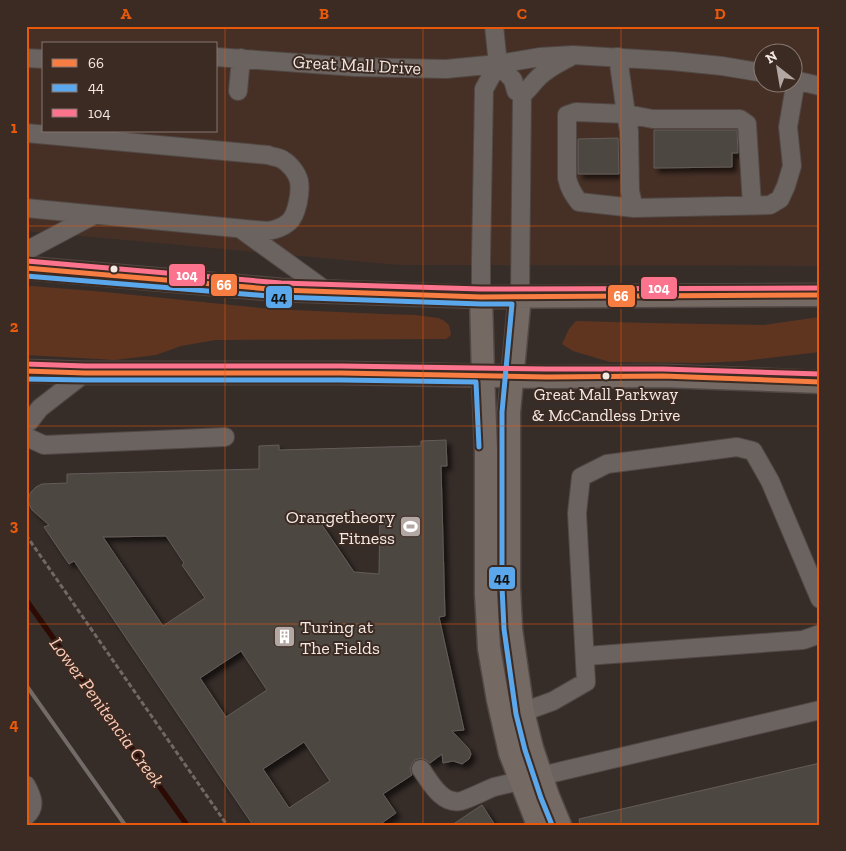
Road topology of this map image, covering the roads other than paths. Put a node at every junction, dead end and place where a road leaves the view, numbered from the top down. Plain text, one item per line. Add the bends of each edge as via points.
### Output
1 (494, 26) edge
2 (573, 56) junction
3 (618, 57) junction
4 (26, 58) edge
5 (218, 58) edge
6 (241, 58) junction
7 (42, 59) edge
8 (498, 64) junction
9 (754, 71) edge
10 (804, 82) edge
11 (820, 86) edge
12 (238, 92) dead end
13 (793, 92) edge
14 (522, 95) junction
15 (626, 114) junction
16 (26, 133) edge
17 (752, 205) junction
18 (26, 208) edge
19 (634, 208) junction
20 (94, 215) junction
21 (242, 230) junction
22 (26, 251) edge
23 (26, 268) edge
24 (328, 292) junction
25 (820, 295) edge
26 (520, 296) junction
27 (481, 297) junction
28 (26, 371) edge
29 (85, 373) junction
30 (483, 375) junction
31 (513, 376) junction
32 (820, 382) edge
33 (28, 430) edge
34 (225, 437) dead end
35 (820, 599) edge
36 (820, 634) edge
37 (586, 656) junction
38 (820, 710) edge
39 (523, 712) junction
40 (420, 769) dead end
41 (530, 778) junction
42 (26, 785) edge
43 (26, 816) edge
44 (538, 825) edge
45 (560, 825) edge

1 - 8 street
2 - 3 street, Great Mall Drive
2 - 8 street, Great Mall Drive via 540,57
2 - 14 street via 547,70
3 - 9 street, Great Mall Drive via 698,63
3 - 15 street
4 - 7 street
5 - 6 street, Great Mall Drive
6 - 8 street, Great Mall Drive via 446,69
6 - 12 street
8 - 14 street
8 - 27 street via 484,89
10 - 11 street
13 - 17 street via 788,127 792,166 786,186 780,199 770,205
14 - 26 street
15 - 17 street via 653,119 740,119 747,124
15 - 19 street via 630,131 630,190
15 - 19 street via 576,112 567,115 567,178 578,202
16 - 21 street via 259,154 283,160 299,181 296,209 290,221 278,229
17 - 19 street
18 - 20 street
20 - 21 street
20 - 22 street
21 - 24 street
23 - 24 main road
24 - 27 main road
25 - 26 main road
26 - 27 main road
26 - 31 main road
27 - 30 main road
28 - 29 main road
29 - 30 main road
29 - 33 street via 40,408
30 - 31 main road
30 - 41 main road via 489,648 510,753
31 - 32 main road via 663,376
31 - 39 main road via 509,412 509,587 511,629
33 - 34 street via 44,445
35 - 37 street via 770,481 753,451 737,447 607,464 581,477 577,513
36 - 37 street via 803,640
37 - 39 street via 586,682 553,701
38 - 41 street
39 - 41 main road via 532,748
40 - 41 street via 438,793 450,801 460,801 494,787
41 - 44 main road
41 - 45 main road
42 - 43 street via 33,805

